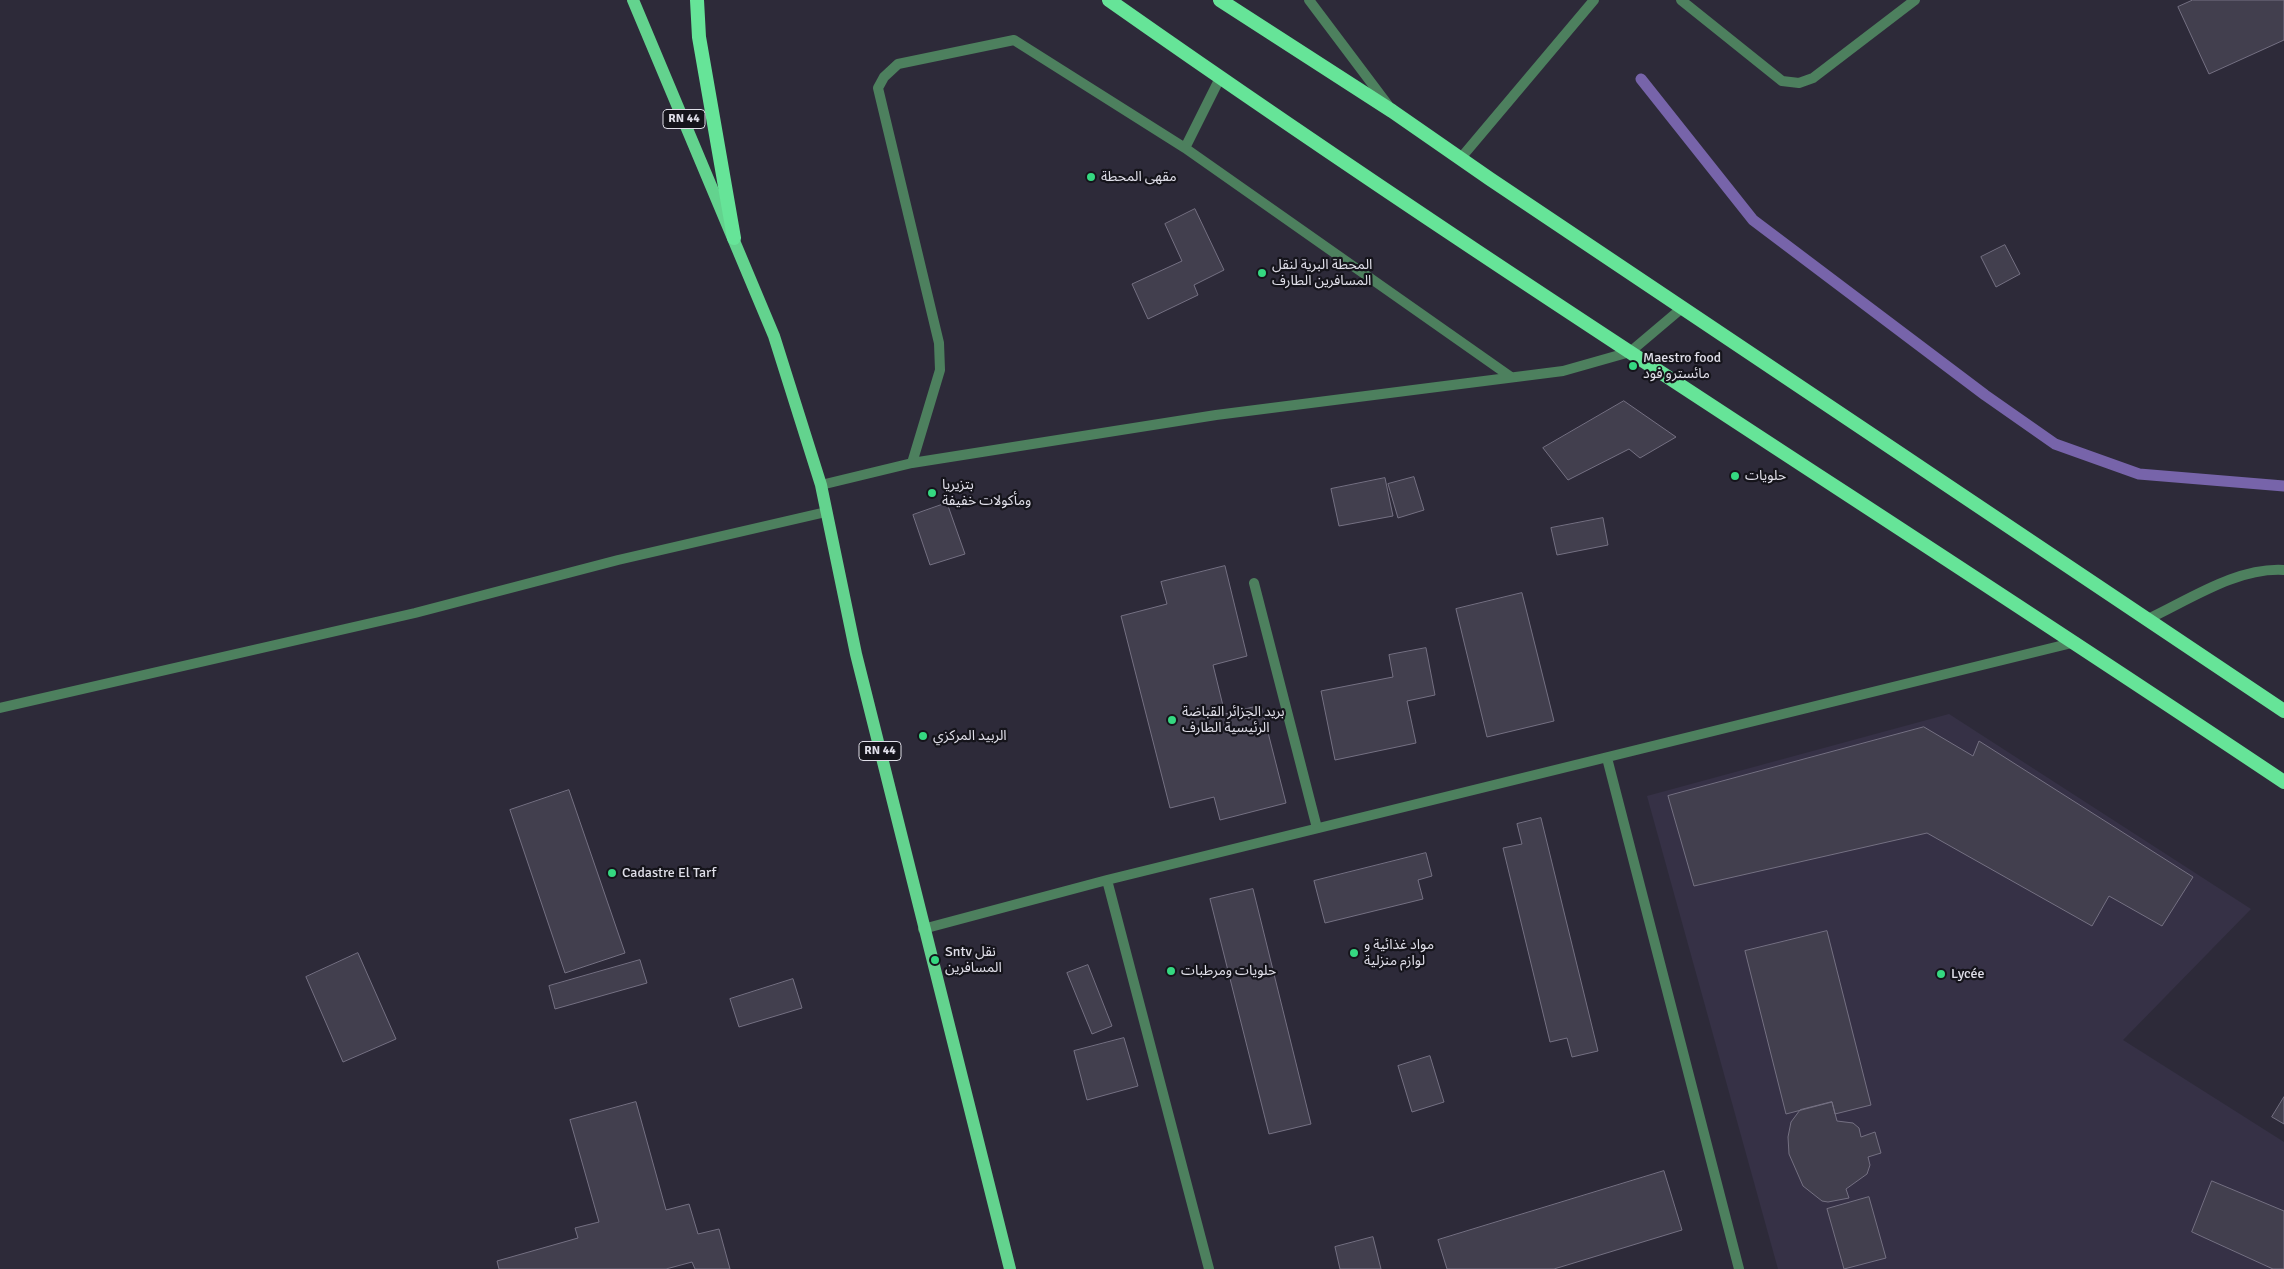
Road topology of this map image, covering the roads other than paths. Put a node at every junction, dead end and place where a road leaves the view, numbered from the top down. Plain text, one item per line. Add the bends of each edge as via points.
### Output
1 (633, 0) edge
2 (697, 0) edge
3 (1110, 0) edge
4 (1220, 0) edge
5 (1309, 0) edge
6 (1594, 0) edge
7 (1681, 0) edge
8 (1915, 0) edge
9 (1220, 78) junction
10 (1392, 111) junction
11 (1185, 148) junction
12 (1460, 159) junction
13 (734, 238) junction
14 (1682, 308) junction
15 (1630, 352) junction
16 (1511, 377) junction
17 (912, 462) junction
18 (821, 485) junction
19 (826, 512) junction
20 (2284, 570) edge
21 (1254, 583) dead end
22 (2148, 619) junction
23 (2076, 642) junction
24 (0, 708) edge
25 (2284, 711) edge
26 (1607, 758) junction
27 (2284, 782) edge
28 (1317, 828) junction
29 (1107, 880) junction
30 (923, 929) junction
31 (1010, 1269) edge
32 (1209, 1269) edge
33 (1739, 1269) edge

1 - 13 main road, RN 44
2 - 13 highway via 699,37
3 - 9 highway
4 - 10 highway
5 - 10 street
6 - 12 street
7 - 8 street via 1782,81 1799,83 1813,78
9 - 11 street
9 - 15 highway
10 - 12 highway
11 - 16 street
11 - 17 street via 1014,40 898,64 884,77 878,88 939,343 940,370
12 - 14 highway
13 - 18 main road, RN 44 via 774,336
14 - 15 street
14 - 22 highway
15 - 16 street via 1564,371
15 - 23 highway
16 - 17 street via 1216,415
17 - 18 street
18 - 19 main road, RN 44
19 - 24 street via 618,560 415,613
19 - 30 main road, RN 44 via 856,654
20 - 22 street via 2273,569 2240,577
21 - 28 street
22 - 25 highway
23 - 26 street
23 - 27 highway
26 - 28 street
26 - 33 street
28 - 29 street
29 - 30 street
29 - 32 street
30 - 31 main road, RN 44

